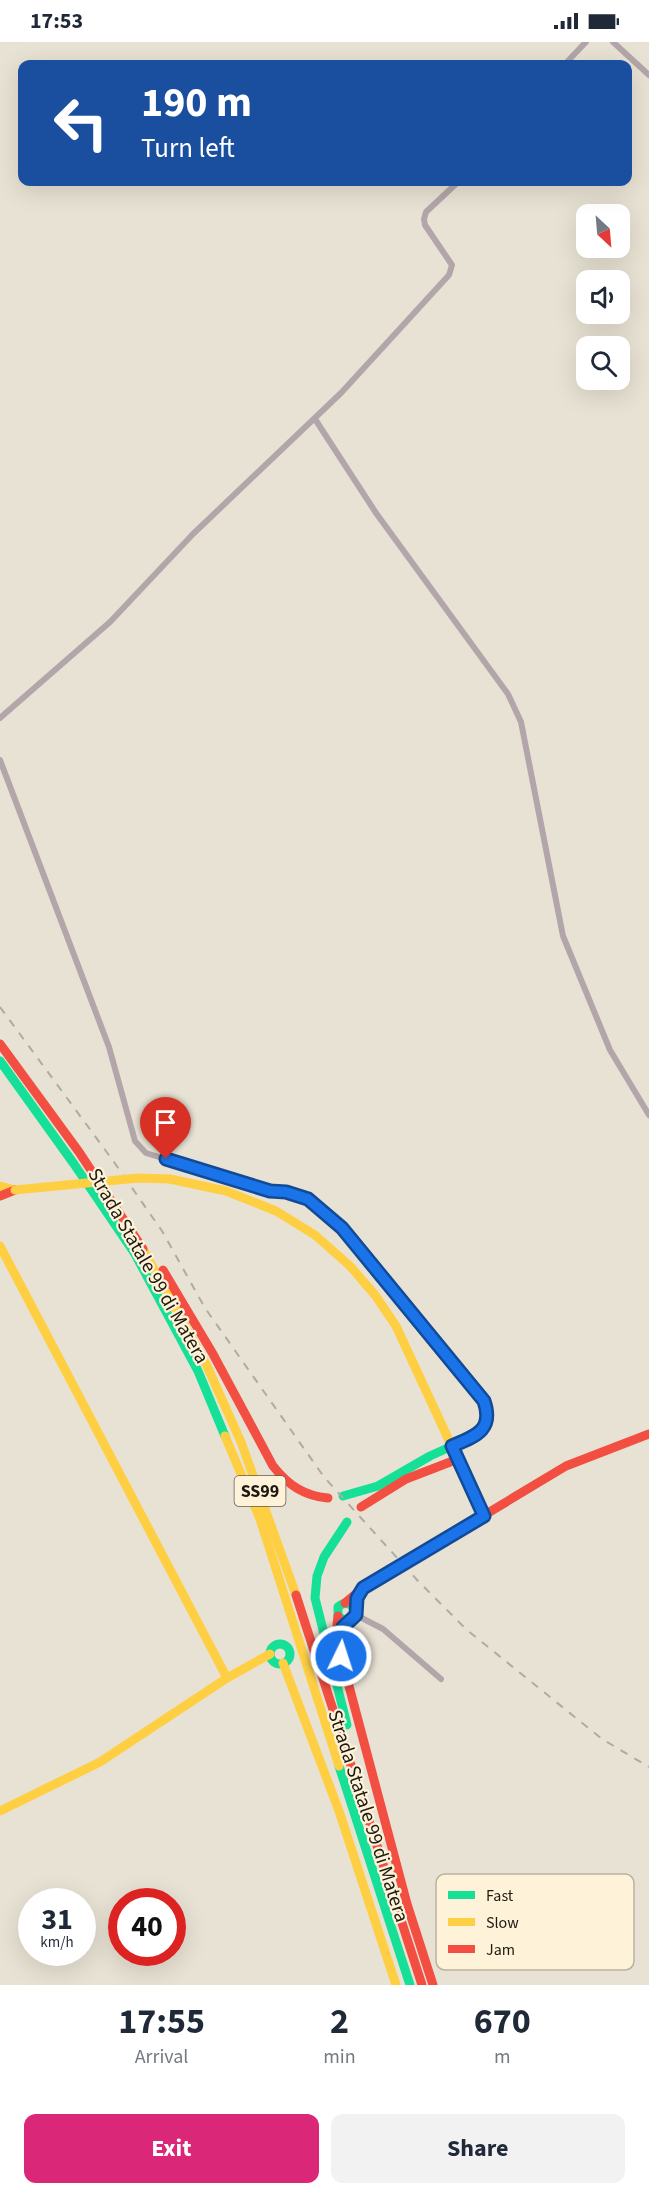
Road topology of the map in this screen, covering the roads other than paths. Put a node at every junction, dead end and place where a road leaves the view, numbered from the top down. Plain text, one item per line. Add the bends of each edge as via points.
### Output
1 (586, 42) edge
2 (613, 42) edge
3 (569, 60) edge
4 (649, 75) edge
5 (454, 186) edge
6 (315, 419) junction
7 (0, 718) edge
8 (0, 760) edge
9 (0, 1044) edge
10 (0, 1061) edge
11 (649, 1115) edge
12 (80, 1152) junction
13 (0, 1186) edge
14 (15, 1190) junction
15 (0, 1196) edge
16 (0, 1246) edge
17 (649, 1434) edge
18 (452, 1446) junction
19 (458, 1459) junction
20 (343, 1496) dead end
21 (328, 1498) dead end
22 (361, 1507) dead end
23 (484, 1516) junction
24 (347, 1522) dead end
25 (363, 1588) junction
26 (345, 1603) junction
27 (353, 1615) junction
28 (338, 1616) junction
29 (338, 1640) junction
30 (270, 1654) junction
31 (283, 1663) junction
32 (227, 1678) junction
33 (441, 1679) dead end
34 (0, 1811) edge
35 (366, 1811) junction
36 (396, 1985) edge
37 (410, 1985) edge
38 (422, 1985) edge
39 (433, 1985) edge

1 - 3 street
2 - 4 street
5 - 6 street via 426,212 424,219 450,261 451,272
6 - 7 street via 193,534 110,622
6 - 11 street via 376,513 508,694 521,722 563,936 610,1050
8 - 18 street via 109,1047 135,1142 146,1153 308,1199 342,1228 484,1401 488,1421 471,1438
9 - 12 main road, Strada Statale 99 di Matera / SS99
10 - 37 main road, SS99 via 135,1254 203,1382 260,1519
12 - 21 main road via 129,1216 168,1278 273,1466 298,1490
12 - 35 main road, Strada Statale 99 di Matera / SS99 via 176,1308 241,1442 273,1527
13 - 14 main road
14 - 15 main road
14 - 18 main road, bridge via 138,1178 170,1179 226,1191 276,1211 315,1235 350,1266 375,1296 396,1326
16 - 32 main road
17 - 23 main road via 566,1466
18 - 19 main road
18 - 20 main road via 428,1455 374,1488
19 - 22 main road via 406,1479
19 - 23 main road
23 - 25 main road
24 - 35 main road via 321,1560 315,1598
25 - 26 main road
25 - 27 main road
26 - 27 main road via 351,1604
26 - 28 main road via 338,1607
27 - 28 main road via 342,1620
27 - 29 main road
27 - 33 street via 383,1629
28 - 29 main road
29 - 39 main road via 407,1904
30 - 31 main road via 274,1662
30 - 31 main road via 274,1645 284,1644 290,1656
30 - 32 main road
31 - 36 main road via 339,1811
32 - 34 main road via 100,1762
35 - 38 main road, Strada Statale 99 di Matera / SS99

